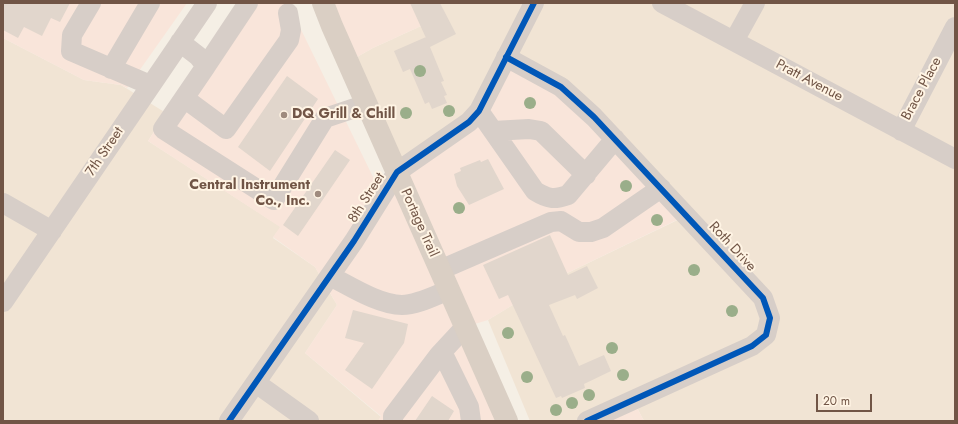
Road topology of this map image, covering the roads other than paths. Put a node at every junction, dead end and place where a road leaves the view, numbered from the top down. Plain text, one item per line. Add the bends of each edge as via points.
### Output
1 (91, 3) edge
2 (150, 3) edge
3 (207, 3) edge
4 (248, 3) edge
5 (323, 3) edge
6 (534, 3) edge
7 (662, 3) edge
8 (755, 3) edge
9 (289, 6) edge
10 (955, 27) edge
11 (734, 41) junction
12 (180, 42) junction
13 (506, 57) junction
14 (206, 66) junction
15 (110, 68) junction
16 (150, 85) junction
17 (184, 98) junction
18 (366, 104) junction
19 (479, 111) junction
20 (901, 130) junction
21 (493, 131) junction
22 (615, 139) junction
23 (955, 159) edge
24 (397, 172) junction
25 (586, 175) junction
26 (661, 188) junction
27 (3, 203) edge
28 (52, 231) junction
29 (440, 270) junction
30 (330, 276) junction
31 (449, 290) junction
32 (3, 302) edge
33 (465, 327) junction
34 (442, 352) junction
35 (256, 383) junction
36 (229, 421) edge
37 (309, 421) edge
38 (393, 421) edge
39 (471, 421) edge
40 (507, 421) edge
41 (587, 421) edge

1 - 15 street via 72,35 71,51
2 - 15 street
3 - 12 street, 7th Street
4 - 14 street
5 - 18 main road, Portage Trail
6 - 13 street, 8th Street
7 - 11 street, Pratt Avenue
8 - 11 street
9 - 17 street via 290,40 226,129
10 - 20 street, Brace Place
11 - 20 street, Pratt Avenue
12 - 14 street
12 - 16 street, 7th Street
13 - 19 street, 8th Street
13 - 22 street, Roth Drive via 561,87
14 - 17 street
15 - 16 street
16 - 28 street, 7th Street
17 - 18 street via 163,129 274,200 326,118
18 - 24 main road, Portage Trail
19 - 21 street
19 - 24 street, 8th Street via 470,122
20 - 23 street, Pratt Avenue
21 - 25 street via 541,131
21 - 25 street via 535,192 546,198 568,195
22 - 25 street
22 - 26 street, Roth Drive
24 - 29 main road, Portage Trail
24 - 30 street, 8th Street
26 - 29 street via 603,228 579,232 561,221 551,222
26 - 41 street, Roth Drive via 763,298 770,318 766,335 752,346
27 - 28 street
28 - 32 street, 7th Street
29 - 31 main road, Portage Trail
30 - 31 street via 365,294 401,305 416,303
30 - 35 street, 8th Street
31 - 33 main road, Portage Trail
33 - 34 street
33 - 40 main road, Portage Trail
34 - 38 street via 393,416
34 - 39 street via 468,407
35 - 36 street, 8th Street
35 - 37 street

